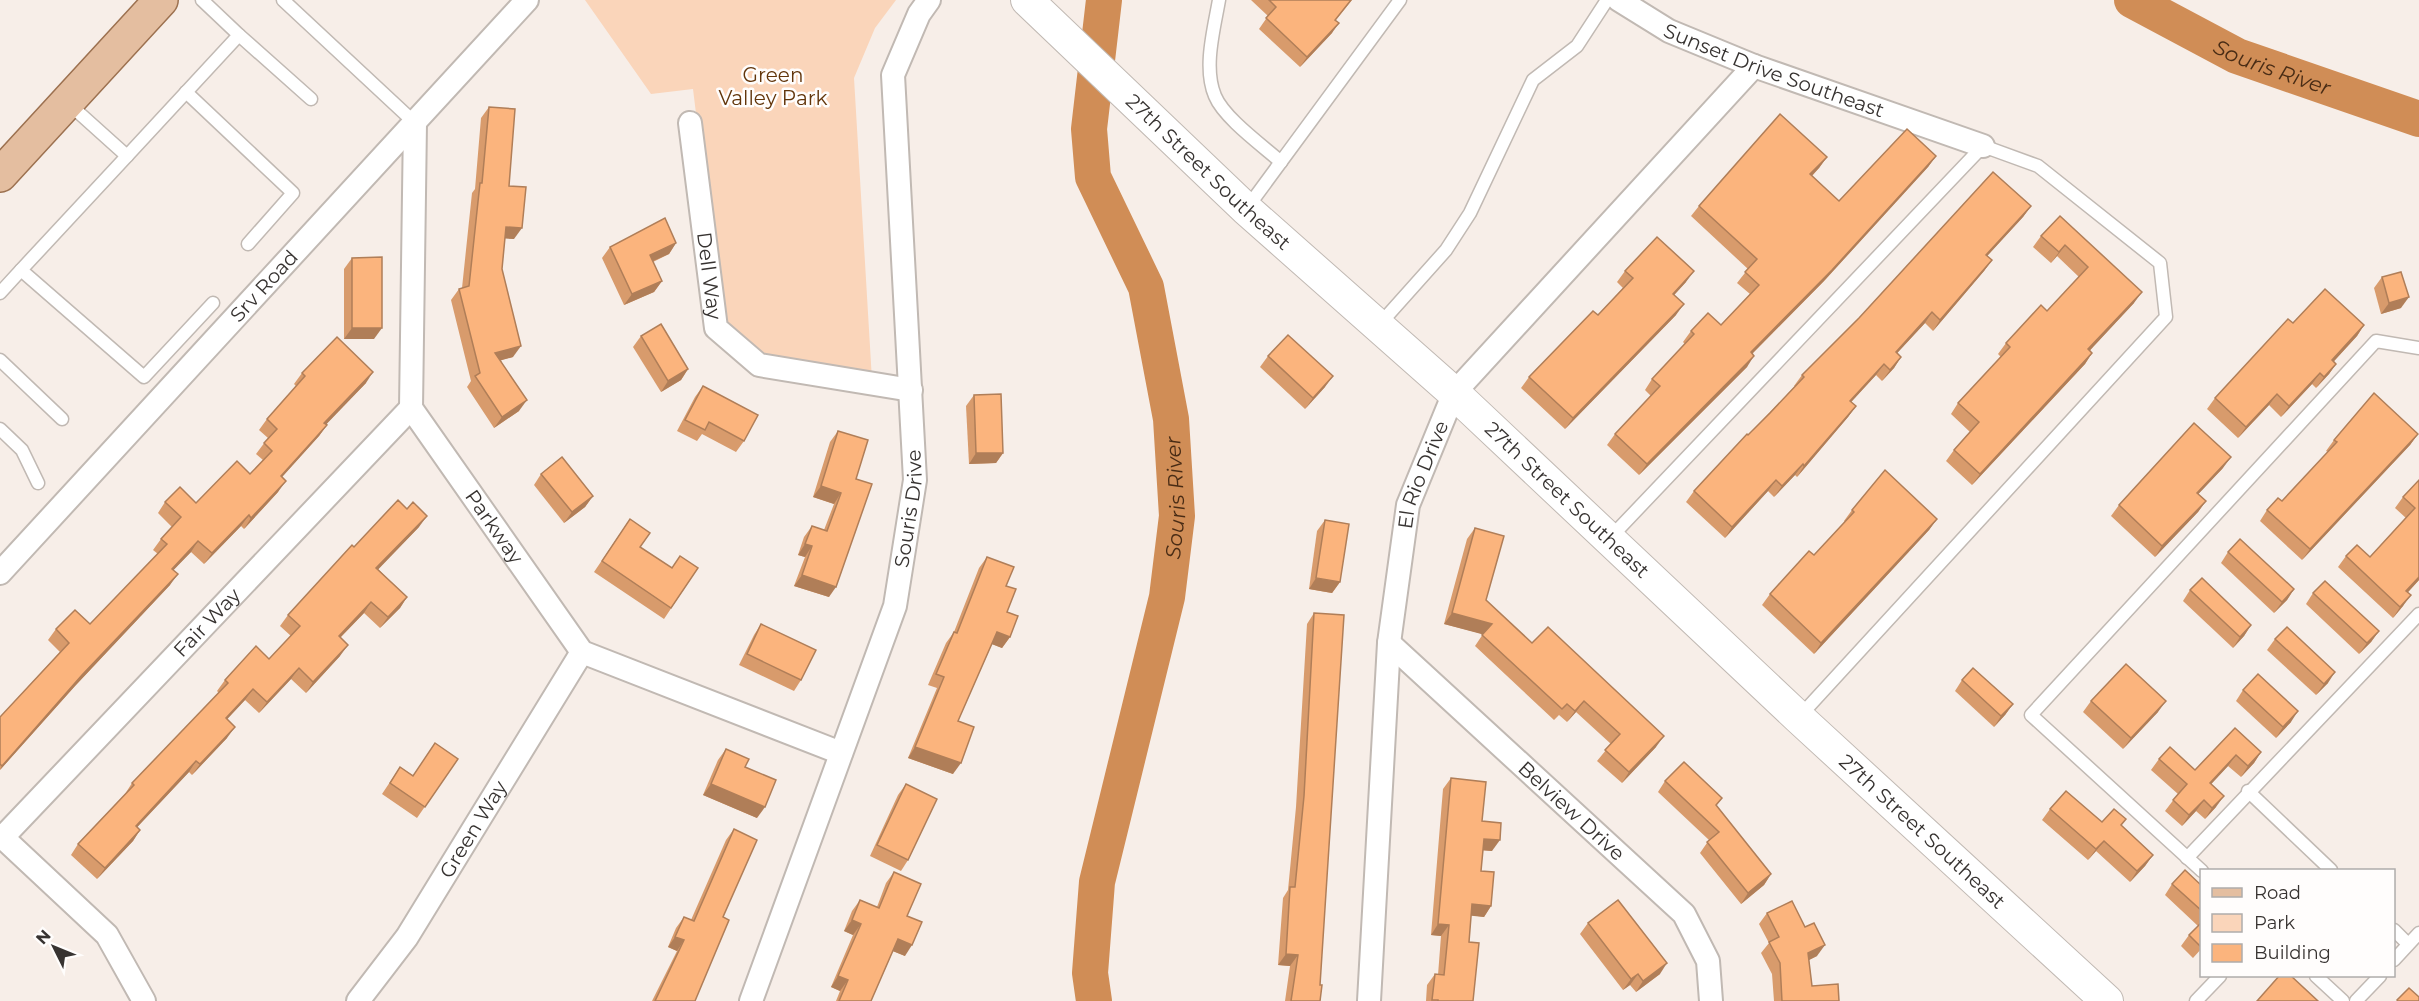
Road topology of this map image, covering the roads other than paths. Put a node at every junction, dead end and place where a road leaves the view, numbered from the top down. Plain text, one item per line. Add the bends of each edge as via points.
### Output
1 (161, 0) edge
2 (202, 0) edge
3 (283, 0) edge
4 (527, 0) edge
5 (929, 0) edge
6 (1219, 0) edge
7 (1400, 0) edge
8 (1607, 0) edge
9 (1619, 0) edge
10 (1030, 3) edge
11 (239, 35) junction
12 (1754, 66) junction
13 (186, 92) junction
14 (310, 99) dead end
15 (67, 102) junction
16 (415, 123) junction
17 (690, 123) dead end
18 (1983, 147) junction
19 (127, 156) junction
20 (1281, 162) junction
21 (0, 175) edge
22 (1246, 209) junction
23 (248, 244) dead end
24 (21, 270) junction
25 (0, 293) edge
26 (213, 303) dead end
27 (1378, 326) junction
28 (2419, 348) edge
29 (0, 360) edge
30 (911, 390) junction
31 (1454, 393) junction
32 (411, 408) junction
33 (62, 419) dead end
34 (0, 429) edge
35 (38, 483) dead end
36 (1609, 539) junction
37 (0, 573) edge
38 (2419, 614) edge
39 (1389, 643) junction
40 (582, 652) junction
41 (1799, 718) junction
42 (841, 753) junction
43 (2248, 791) junction
44 (1, 837) edge
45 (2187, 858) junction
46 (2200, 869) edge
47 (2330, 869) edge
48 (2395, 931) edge
49 (2419, 933) edge
50 (2408, 944) junction
51 (2395, 959) edge
52 (2218, 977) edge
53 (2318, 977) edge
54 (2378, 977) edge
55 (144, 1001) edge
56 (358, 1001) edge
57 (751, 1001) edge
58 (1369, 1001) edge
59 (1712, 1001) edge
60 (2107, 1001) edge
61 (2196, 1001) edge
62 (2343, 1001) edge
63 (2356, 1001) edge

1 - 15 main road
2 - 11 lane
3 - 16 lane
4 - 16 street, Srv Road
5 - 30 street, Souris Drive via 893,75
6 - 20 lane via 1212,39 1215,97
7 - 20 lane
8 - 27 lane via 1577,46 1533,80 1470,213 1446,250
9 - 12 street, Sunset Drive Southeast via 1669,31
10 - 22 street, 27th Street Southeast
11 - 13 lane
11 - 14 lane
12 - 18 street, Sunset Drive Southeast
12 - 31 street, El Rio Drive
13 - 19 lane
13 - 23 lane via 294,193
15 - 19 lane
15 - 21 main road
16 - 32 street
16 - 37 street, Srv Road
17 - 30 street, Dell Way via 716,328 759,365
18 - 36 lane
18 - 41 lane via 2038,166 2160,263 2166,317
19 - 24 lane
20 - 22 lane
22 - 27 street, 27th Street Southeast
24 - 25 lane
24 - 26 lane via 144,377
27 - 31 street, 27th Street Southeast
28 - 45 lane via 2376,341 2031,715
29 - 33 lane
30 - 42 street, Souris Drive via 915,480 895,606
31 - 36 street, 27th Street Southeast
31 - 39 street, El Rio Drive via 1408,505
32 - 40 street, Parkway
32 - 44 street, Fair Way
34 - 35 lane via 22,450
36 - 41 street, 27th Street Southeast
38 - 43 lane
39 - 58 street, El Rio Drive
39 - 59 street, Belview Drive via 1684,914 1708,961
40 - 42 street
40 - 56 street, Green Way via 407,938
41 - 60 street, 27th Street Southeast
42 - 57 street, Souris Drive
43 - 45 lane
43 - 47 lane
44 - 55 street via 107,935
45 - 46 lane
48 - 50 lane
49 - 50 lane
50 - 51 lane
52 - 61 lane
53 - 62 lane
54 - 63 lane

